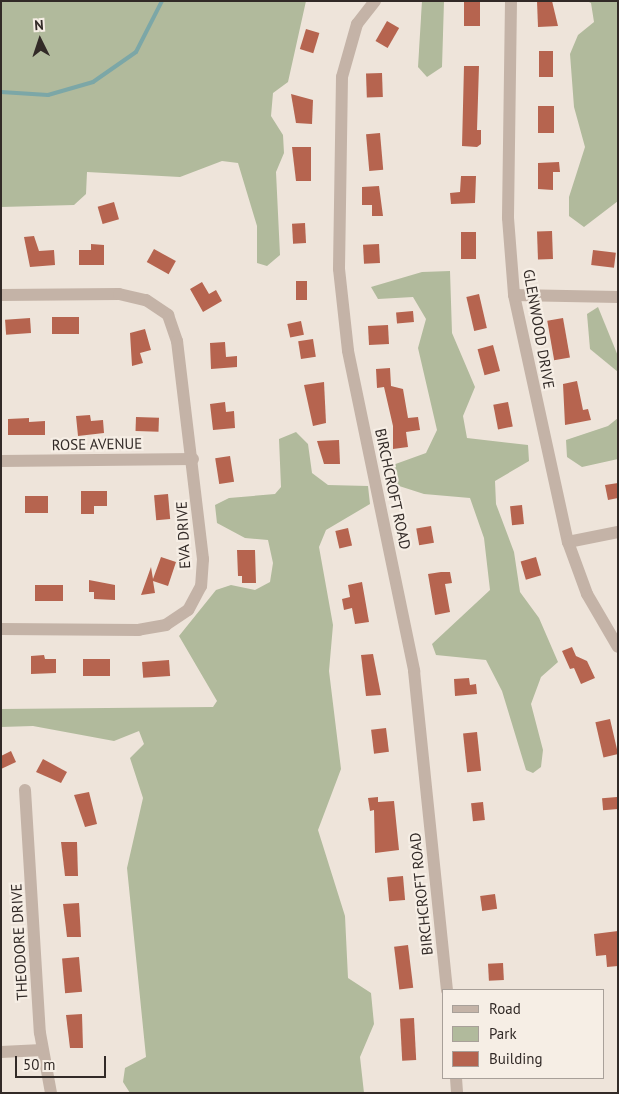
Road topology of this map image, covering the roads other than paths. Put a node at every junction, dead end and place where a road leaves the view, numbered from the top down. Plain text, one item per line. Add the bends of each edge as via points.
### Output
1 (375, 1) edge
2 (511, 1) edge
3 (1, 295) edge
4 (514, 295) junction
5 (618, 297) edge
6 (194, 459) junction
7 (1, 461) edge
8 (618, 532) edge
9 (568, 542) junction
10 (1, 629) edge
11 (618, 647) edge
12 (25, 790) dead end
13 (447, 989) edge
14 (42, 1050) junction
15 (1, 1052) edge
16 (456, 1079) edge
17 (51, 1093) edge
18 (458, 1093) edge

1 - 13 street, BIRCHCROFT ROAD via 357,24 342,77 339,269 348,351 414,671
2 - 4 street, GLENWOOD DRIVE via 508,218
3 - 6 street, EVA DRIVE via 119,294 152,304 168,315 178,340
4 - 5 street
4 - 9 street, GLENWOOD DRIVE
6 - 7 street, ROSE AVENUE
6 - 10 street, EVA DRIVE via 203,559 200,586 188,610 166,626 139,630
8 - 9 street
9 - 11 street, GLENWOOD DRIVE via 586,594
12 - 14 street, THEODORE DRIVE
14 - 15 street
14 - 17 street, THEODORE DRIVE
16 - 18 street

